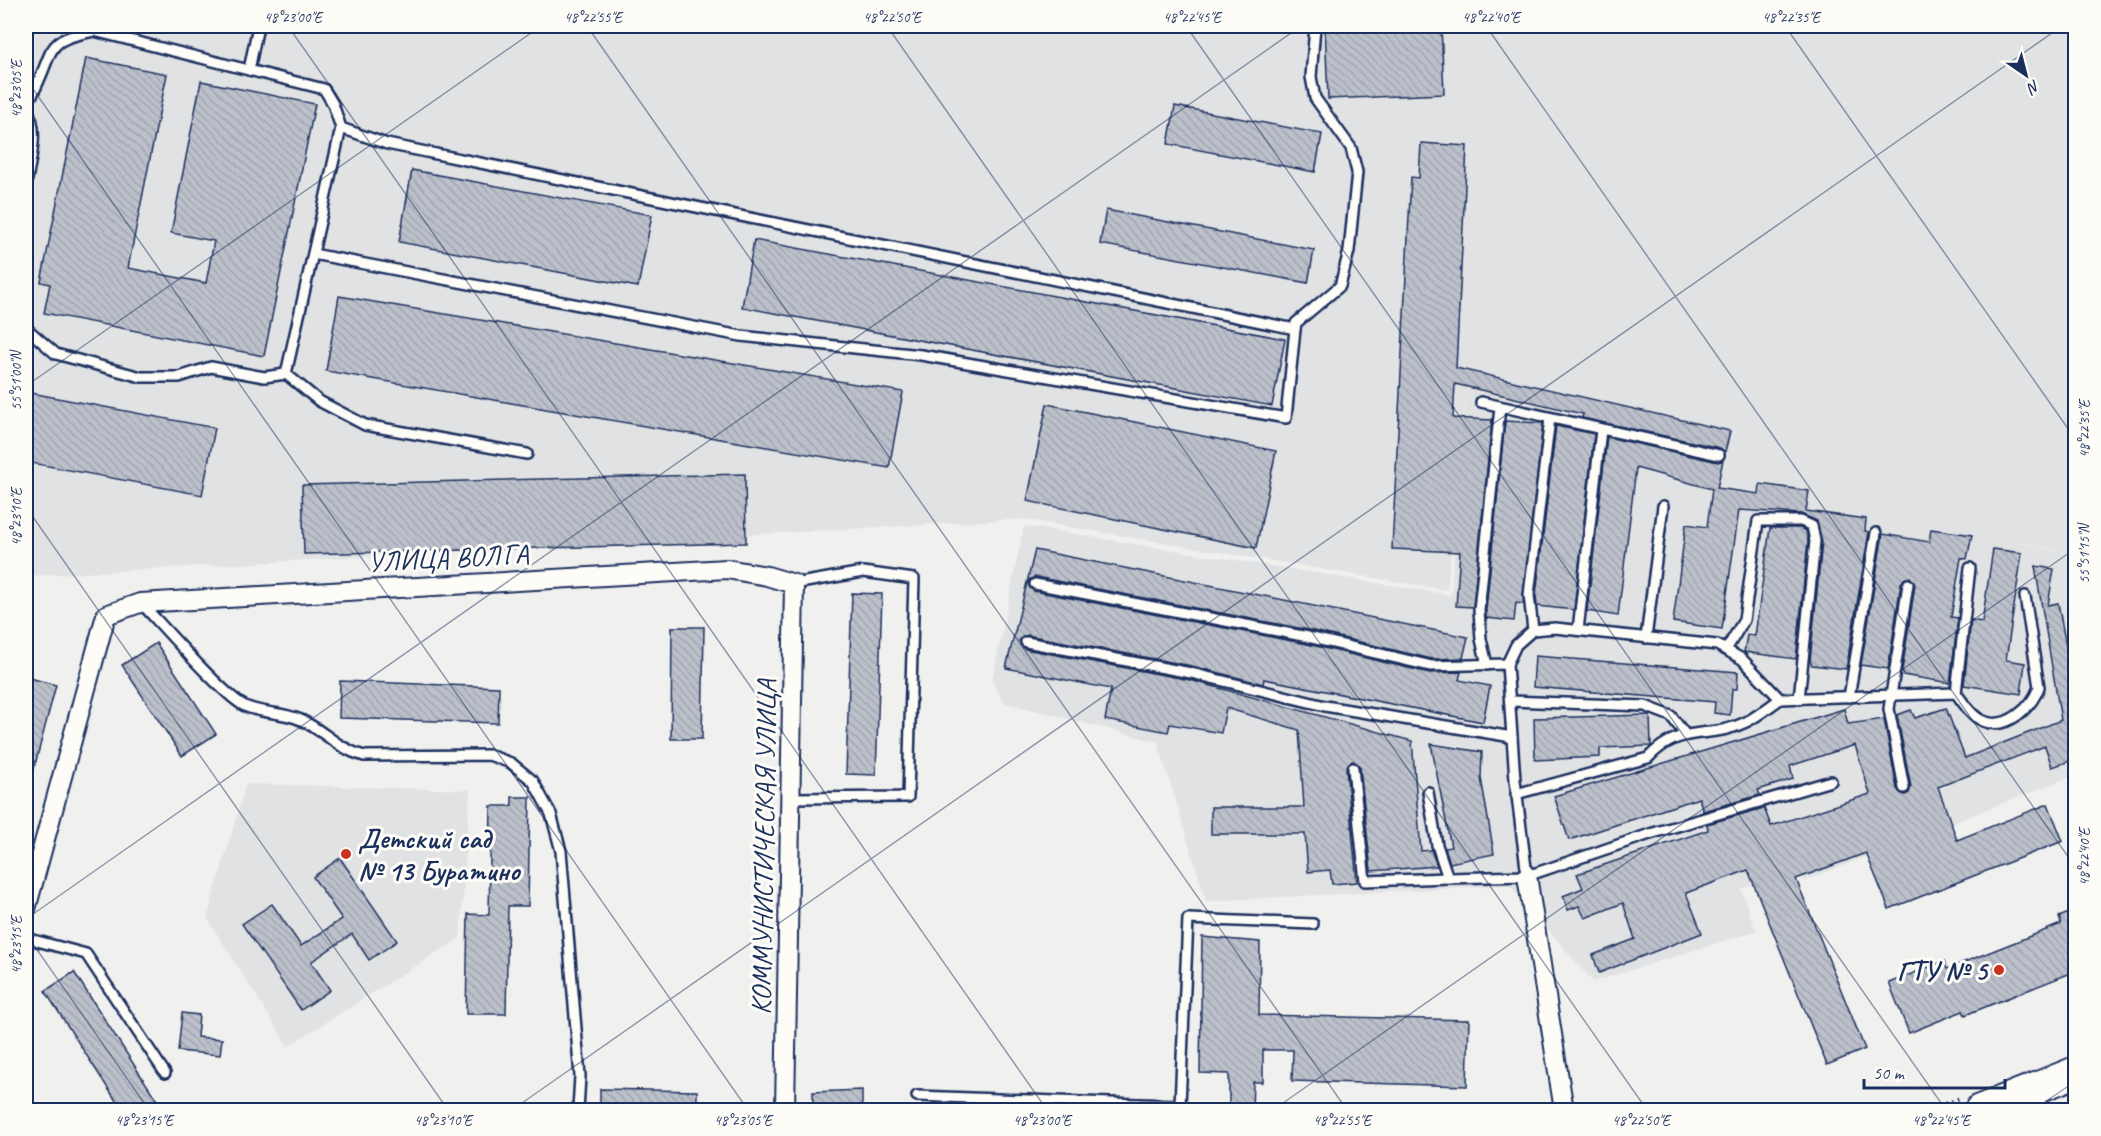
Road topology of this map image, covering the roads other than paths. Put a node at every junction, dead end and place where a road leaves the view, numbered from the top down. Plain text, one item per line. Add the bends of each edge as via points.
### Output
1 (258, 26) edge
2 (1315, 26) edge
3 (249, 70) junction
4 (26, 102) edge
5 (26, 108) edge
6 (340, 128) junction
7 (26, 186) edge
8 (313, 254) junction
9 (26, 328) edge
10 (1295, 328) junction
11 (286, 374) junction
12 (1481, 402) dead end
13 (1500, 407) junction
14 (1550, 418) junction
15 (1601, 430) junction
16 (527, 454) dead end
17 (1719, 455) dead end
18 (1662, 506) dead end
19 (1876, 533) dead end
20 (1970, 568) dead end
21 (794, 584) junction
22 (1035, 584) dead end
23 (1908, 584) dead end
24 (2025, 596) dead end
25 (140, 603) junction
26 (1533, 630) junction
27 (1578, 630) junction
28 (1646, 638) junction
29 (1026, 642) dead end
30 (1726, 650) junction
31 (1507, 664) junction
32 (1487, 665) junction
33 (1956, 693) junction
34 (1890, 694) junction
35 (1849, 697) junction
36 (1780, 699) junction
37 (1799, 699) junction
38 (1510, 701) junction
39 (1684, 733) junction
40 (1512, 737) junction
41 (1353, 768) dead end
42 (1831, 781) dead end
43 (1904, 788) dead end
44 (1428, 792) dead end
45 (1516, 794) junction
46 (790, 798) junction
47 (1527, 876) junction
48 (1448, 878) junction
49 (26, 909) edge
50 (1312, 924) dead end
51 (26, 938) edge
52 (165, 1072) dead end
53 (2076, 1072) edge
54 (917, 1096) dead end
55 (2040, 1099) edge
56 (1138, 1107) edge
57 (578, 1110) edge
58 (785, 1110) edge
59 (1564, 1110) edge
60 (1980, 1110) edge

1 - 3 lane
2 - 10 lane via 1311,77 1315,98 1351,148 1357,172 1349,251 1340,286 1302,317
3 - 4 lane via 94,31 67,36 51,49
3 - 6 lane via 324,89
5 - 7 lane via 34,131
6 - 8 lane
6 - 10 lane via 398,147
8 - 10 lane via 741,336 921,355 1286,418
8 - 11 lane
9 - 11 lane via 56,354 141,377 179,377 211,366 264,377
11 - 16 lane via 319,401 365,425
12 - 13 lane
13 - 14 lane
13 - 32 lane via 1479,610
14 - 15 lane
14 - 26 lane via 1529,595
15 - 17 lane
15 - 27 lane
18 - 28 lane
19 - 35 lane
20 - 33 lane
21 - 25 street, УЛИЦА ВОЛГА via 728,569
21 - 46 street, КОММУНИСТИЧЕСКАЯ УЛИЦА
21 - 46 lane via 863,572 914,579 908,797
22 - 32 lane via 1308,637 1431,666
23 - 34 lane
24 - 33 lane via 2039,687 2035,698 2017,716 1985,722
25 - 49 street, УЛИЦА ВОЛГА via 106,615
25 - 57 lane via 246,707 280,712 303,721 346,751 364,756 489,755 511,763 533,780 551,814 561,851 580,1076
26 - 27 lane
26 - 31 lane via 1516,645
27 - 28 lane
28 - 30 lane via 1717,645
29 - 40 lane via 1191,673 1325,706
30 - 36 lane via 1742,659
30 - 37 lane via 1744,620 1758,521 1801,521 1812,526 1815,541
31 - 32 lane
31 - 38 lane
33 - 34 lane
34 - 35 lane
34 - 43 lane via 1889,722
35 - 37 lane
36 - 37 lane
36 - 39 lane via 1745,723
38 - 39 lane via 1645,706 1671,716
38 - 40 lane
39 - 45 lane via 1661,744 1648,758
40 - 45 lane
41 - 48 lane via 1365,881
42 - 47 lane via 1650,834
44 - 48 lane via 1437,845
45 - 47 lane
46 - 58 street, КОММУНИСТИЧЕСКАЯ УЛИЦА
47 - 48 lane
47 - 59 street
50 - 56 lane via 1188,919 1180,1105
51 - 52 lane via 86,954
53 - 55 main road
54 - 56 lane
55 - 60 main road

